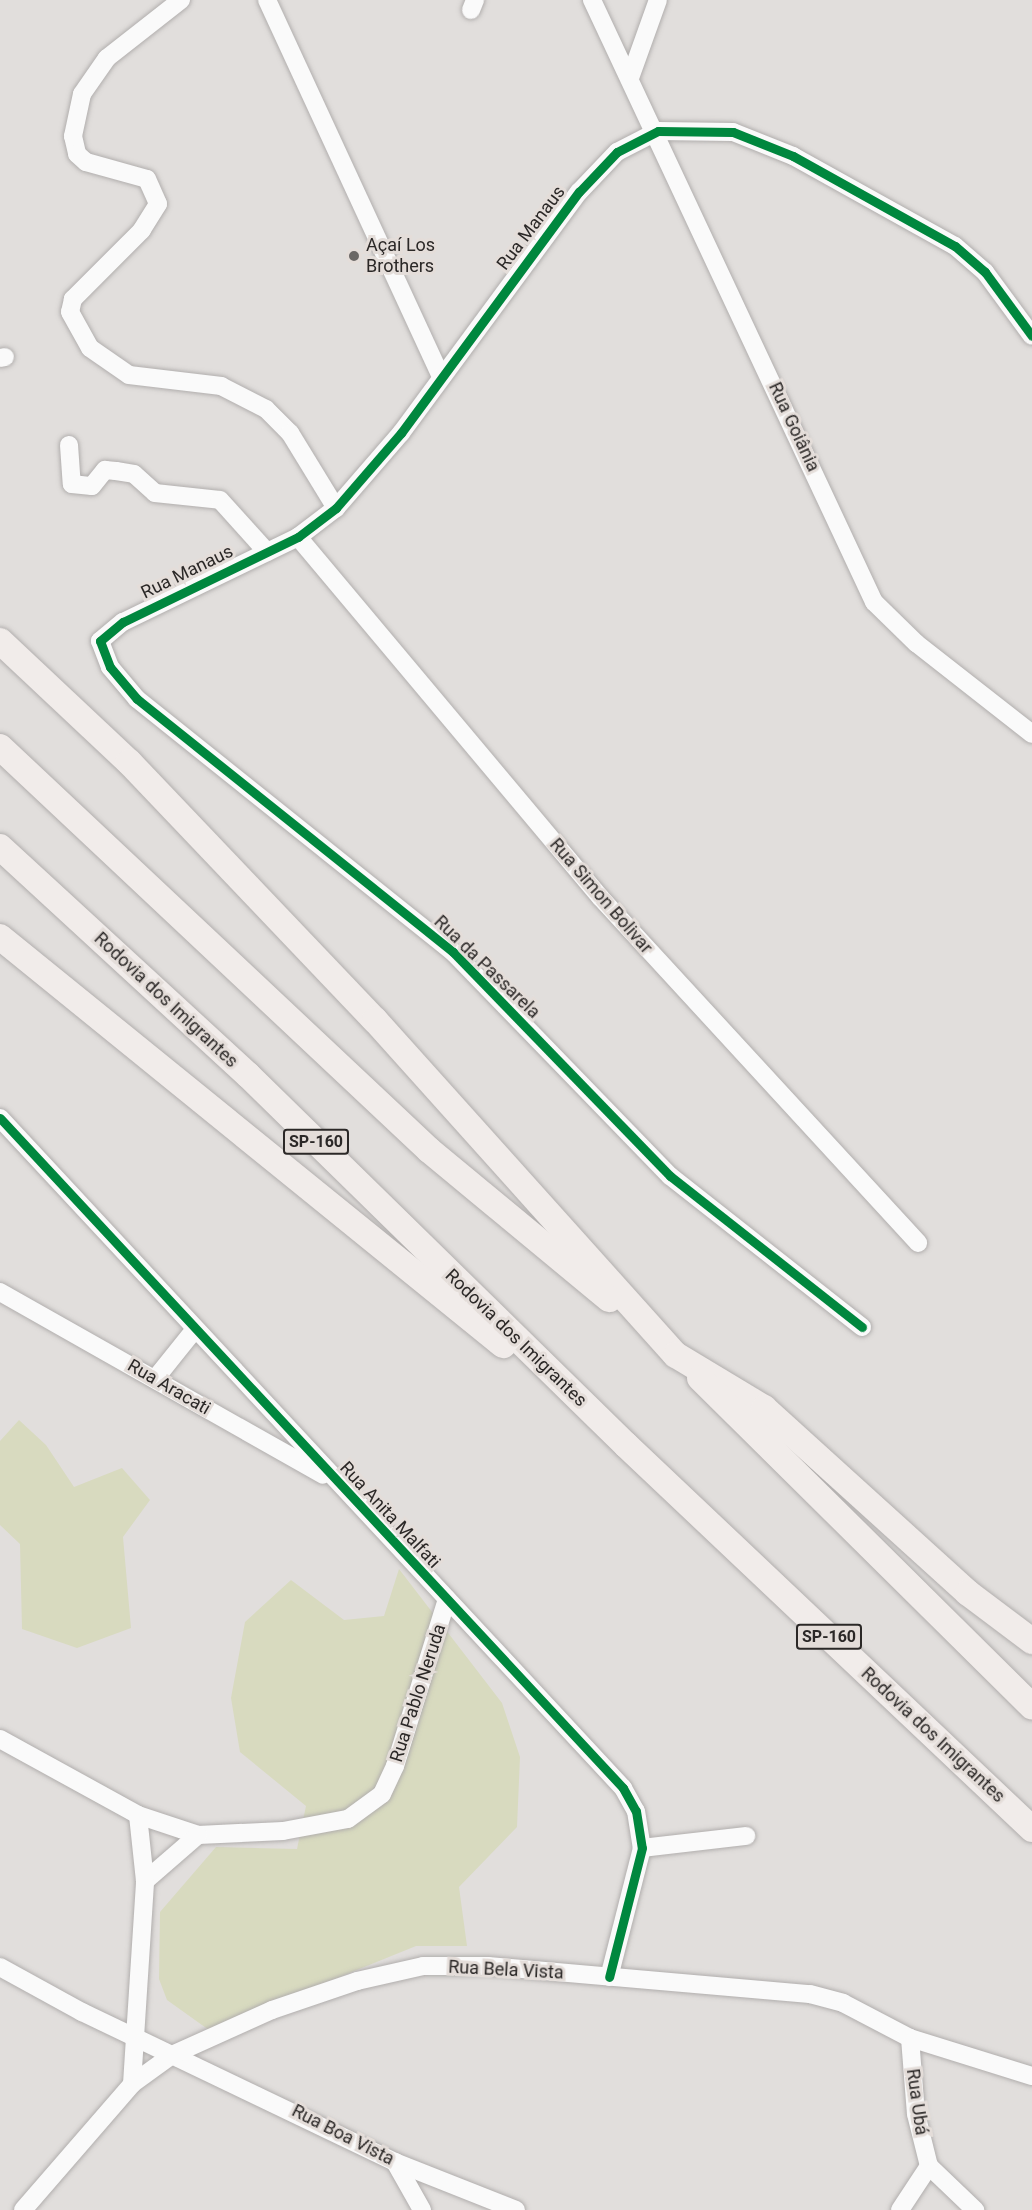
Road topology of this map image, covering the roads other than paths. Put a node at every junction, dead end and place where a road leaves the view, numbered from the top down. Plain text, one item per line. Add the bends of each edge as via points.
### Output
1 (181, 0) edge
2 (267, 0) edge
3 (591, 0) edge
4 (658, 0) edge
5 (630, 78) junction
6 (658, 131) junction
7 (1032, 336) edge
8 (441, 377) junction
9 (69, 446) dead end
10 (336, 508) junction
11 (298, 537) junction
12 (267, 552) junction
13 (106, 632) joint
14 (0, 641) edge
15 (1026, 730) edge
16 (0, 747) edge
17 (0, 847) edge
18 (0, 937) edge
19 (0, 1118) edge
20 (918, 1243) dead end
21 (0, 1292) edge
22 (862, 1327) dead end
23 (195, 1329) junction
24 (676, 1355) junction
25 (155, 1379) junction
26 (626, 1445) junction
27 (337, 1483) junction
28 (447, 1599) junction
29 (1032, 1641) edge
30 (1032, 1706) edge
31 (0, 1739) edge
32 (138, 1815) junction
33 (1032, 1829) edge
34 (198, 1835) junction
35 (746, 1836) dead end
36 (642, 1848) junction
37 (145, 1881) junction
38 (0, 1967) edge
39 (609, 1977) junction
40 (133, 2037) junction
41 (910, 2038) junction
42 (172, 2055) junction
43 (1032, 2076) edge
44 (132, 2084) junction
45 (395, 2162) junction
46 (929, 2166) junction
47 (22, 2210) edge
48 (422, 2210) edge
49 (516, 2210) edge
50 (900, 2210) edge
51 (975, 2210) edge

1 - 10 street via 107,58 82,94 73,136 77,154 86,162 147,179 158,204 142,231 73,299 70,312 90,348 129,375 220,386 266,409 296,440
2 - 8 street
3 - 5 street, Rua Goiânia
4 - 5 street
5 - 6 street, Rua Goiânia
6 - 7 street, Rua Manaus via 733,132 793,156 955,246 985,272
6 - 8 street, Rua Manaus via 617,152 590,179
6 - 15 street, Rua Goiânia via 874,602 894,624
8 - 10 street, Rua Manaus
9 - 12 street via 72,484 92,486 105,470 116,471 134,474 155,493 220,500
10 - 11 street, Rua Manaus
11 - 12 street, Rua Manaus
11 - 20 street, Rua Simon Bolivar via 600,897
12 - 13 street, Rua Manaus
13 - 22 street, Rua da Passarela via 100,641 102,652 137,699 453,952 670,1176
14 - 24 highway via 129,762 375,1020
16 - 24 highway via 429,1150
17 - 26 highway, Rodovia dos Imigrantes / SP-160 via 248,1075
18 - 26 highway
19 - 23 street, Rua Anita Malfati
21 - 25 street, Rua Aracati
23 - 25 street
23 - 27 street, Rua Anita Malfati
24 - 29 highway via 764,1408 968,1593
24 - 30 highway
25 - 27 street, Rua Aracati
26 - 33 highway, Rodovia dos Imigrantes / SP-160
27 - 28 street, Rua Anita Malfati
28 - 34 street, Rua Pablo Neruda via 407,1736 382,1794 367,1808 330,1824
28 - 36 street, Rua Anita Malfati via 623,1788 636,1811
31 - 32 street
32 - 34 street
32 - 37 street
34 - 37 street
35 - 36 street
36 - 39 street, Rua Anita Malfati
37 - 40 street
38 - 40 street
39 - 41 street, Rua Bela Vista via 810,1994 843,2003
39 - 42 street, Rua Bela Vista via 488,1966 423,1966 357,1981 283,2007
40 - 42 street
40 - 44 street
41 - 43 street, Rua Bela Vista
41 - 46 street, Rua Ubá via 916,2114
42 - 44 street, Rua Bela Vista
42 - 45 street, Rua Boa Vista
44 - 47 street, Rua Bela Vista
45 - 48 street
45 - 49 street, Rua Boa Vista
46 - 50 street
46 - 51 street

